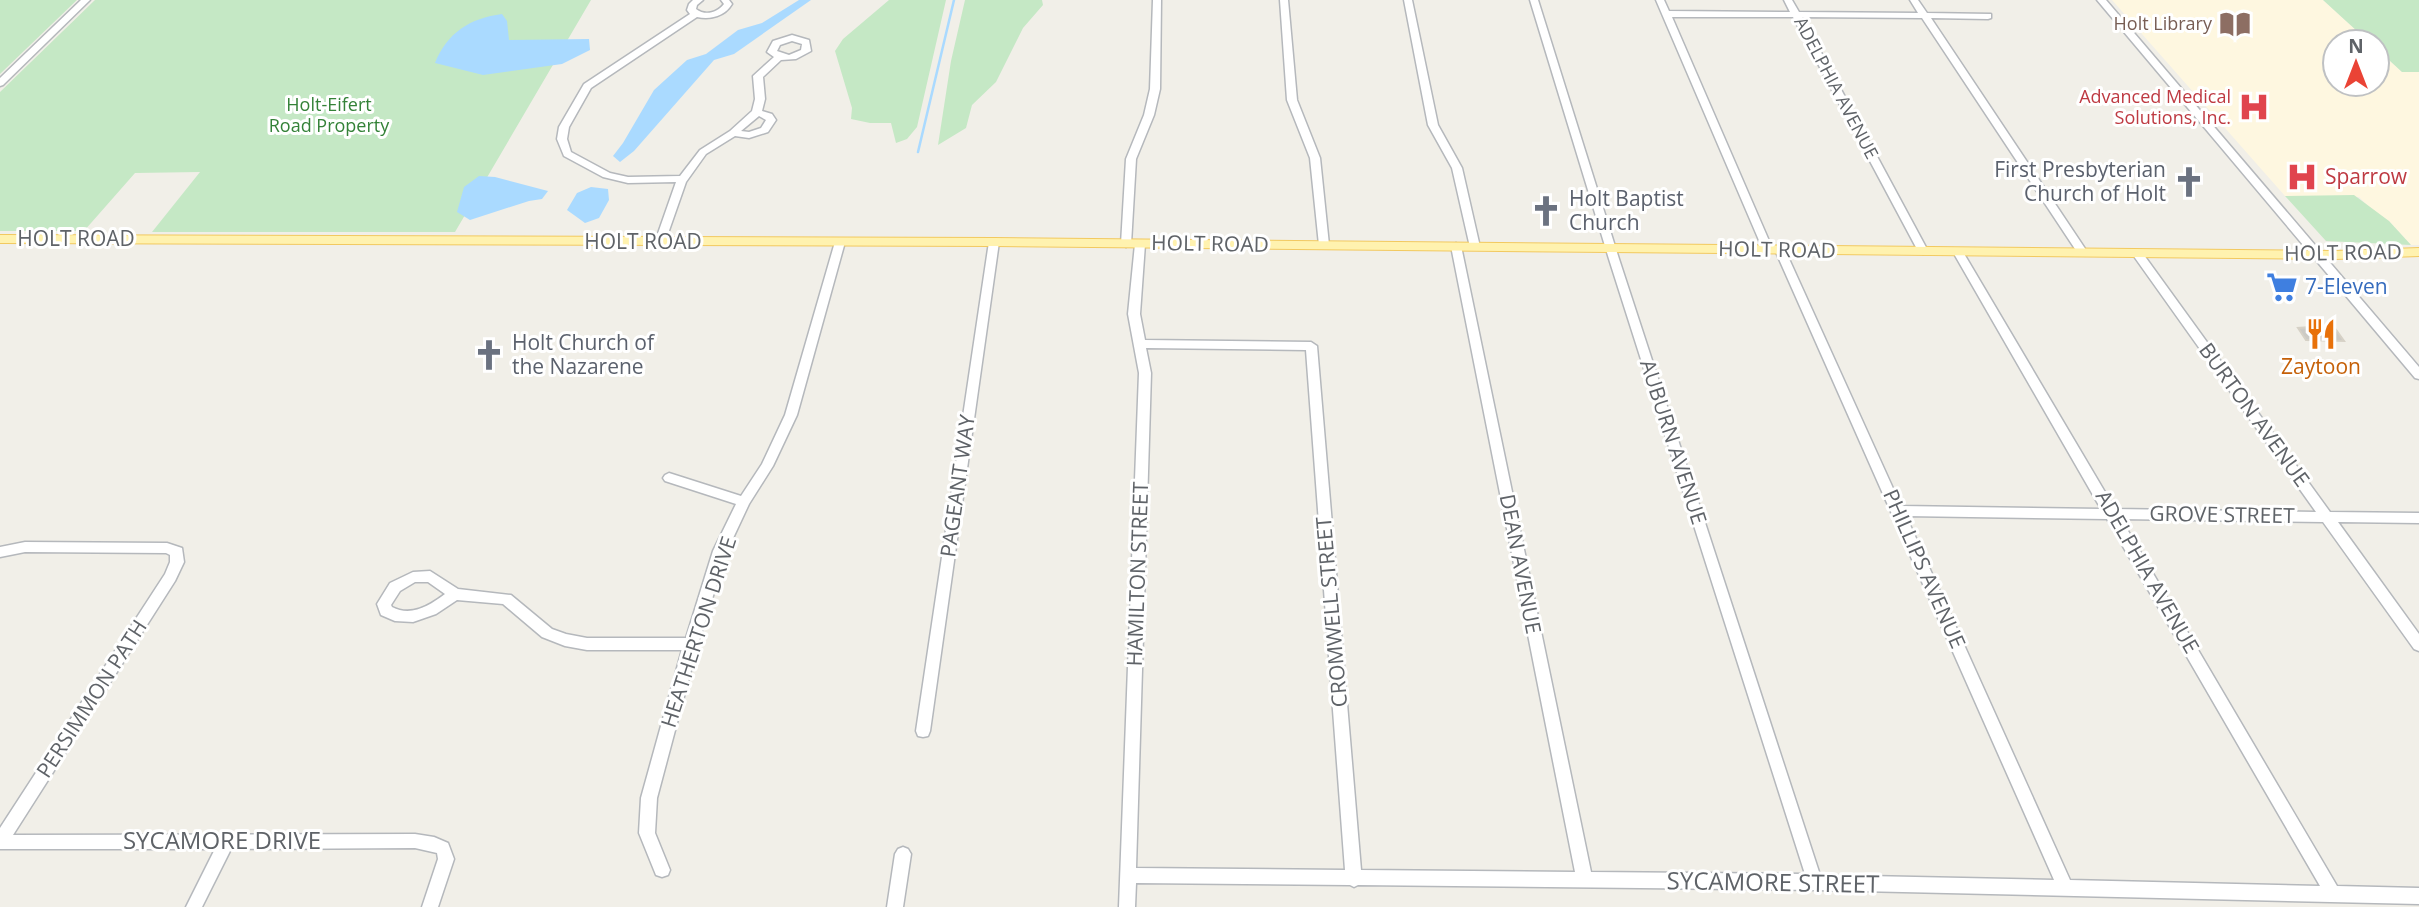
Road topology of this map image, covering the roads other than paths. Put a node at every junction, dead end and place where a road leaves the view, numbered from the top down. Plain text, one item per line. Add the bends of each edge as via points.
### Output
1 (86, 0) edge
2 (699, 0) edge
3 (725, 0) edge
4 (1157, 0) edge
5 (1284, 0) edge
6 (1408, 0) edge
7 (1534, 0) edge
8 (1660, 0) edge
9 (1788, 0) edge
10 (1914, 0) edge
11 (2101, 0) edge
12 (696, 14) junction
13 (1666, 14) junction
14 (1796, 14) junction
15 (1923, 16) junction
16 (1988, 16) dead end
17 (779, 57) dead end
18 (0, 83) edge
19 (757, 111) junction
20 (733, 133) junction
21 (683, 179) junction
22 (0, 239) edge
23 (660, 242) junction
24 (840, 242) junction
25 (994, 242) junction
26 (1133, 244) junction
27 (1324, 245) junction
28 (1456, 246) junction
29 (1475, 247) junction
30 (1611, 248) junction
31 (1774, 250) junction
32 (1923, 251) junction
33 (1958, 252) junction
34 (2419, 252) edge
35 (2083, 253) junction
36 (2137, 253) junction
37 (2316, 255) junction
38 (1140, 344) junction
39 (2419, 376) edge
40 (669, 478) dead end
41 (744, 502) junction
42 (1898, 511) junction
43 (2113, 513) junction
44 (2328, 517) junction
45 (2419, 518) edge
46 (0, 552) edge
47 (455, 594) junction
48 (691, 644) junction
49 (2419, 645) edge
50 (923, 731) dead end
51 (227, 841) junction
52 (0, 842) edge
53 (903, 854) dead end
54 (662, 870) dead end
55 (1128, 875) junction
56 (1354, 879) junction
57 (1585, 881) junction
58 (1815, 883) junction
59 (2066, 889) junction
60 (2333, 894) junction
61 (2419, 896) edge
62 (194, 907) edge
63 (430, 907) edge
64 (895, 907) edge
65 (1127, 907) edge

1 - 18 street
2 - 12 street via 691,10
3 - 12 street via 727,7 720,13
4 - 26 street, HAMILTON STREET via 1154,89 1131,159
5 - 27 street via 1292,100 1315,158
6 - 29 street via 1433,125 1457,168
7 - 30 street, AUBURN AVENUE
8 - 13 street, PHILLIPS AVENUE
9 - 14 street, ADELPHIA AVENUE
10 - 15 street
11 - 37 street
12 - 21 street via 587,86 562,139 568,154 607,175 628,180
13 - 14 street
13 - 31 street, PHILLIPS AVENUE
14 - 15 street
14 - 32 street, ADELPHIA AVENUE
15 - 16 street
15 - 35 street
17 - 19 street via 758,76
19 - 20 street
19 - 20 street via 771,120 765,130
20 - 21 street via 703,152
21 - 23 street
22 - 23 main road, HOLT ROAD
23 - 24 main road, HOLT ROAD
24 - 25 main road, HOLT ROAD
24 - 41 street, HEATHERTON DRIVE via 791,415
25 - 26 main road, HOLT ROAD
25 - 50 street, PAGEANT WAY
26 - 27 main road, HOLT ROAD
26 - 38 street, HAMILTON STREET via 1134,314
27 - 28 main road, HOLT ROAD
28 - 29 main road, HOLT ROAD
28 - 57 street, DEAN AVENUE
29 - 30 main road, HOLT ROAD
30 - 31 main road, HOLT ROAD
30 - 58 street, AUBURN AVENUE
31 - 32 main road, HOLT ROAD
31 - 42 street, PHILLIPS AVENUE
32 - 33 main road, HOLT ROAD
33 - 35 main road, HOLT ROAD
33 - 43 street, ADELPHIA AVENUE
34 - 37 main road, HOLT ROAD
35 - 36 main road, HOLT ROAD
36 - 37 main road, HOLT ROAD
36 - 44 street, BURTON AVENUE
37 - 39 street
38 - 55 street, HAMILTON STREET via 1145,373
38 - 56 street, CROMWELL STREET via 1311,346
40 - 41 street
41 - 48 street, HEATHERTON DRIVE via 720,551
42 - 43 street, GROVE STREET
42 - 59 street, PHILLIPS AVENUE
43 - 44 street, GROVE STREET
43 - 60 street, ADELPHIA AVENUE
44 - 45 street, GROVE STREET
44 - 49 street, BURTON AVENUE
46 - 52 street, PERSIMMON PATH via 25,547 167,548 177,552 170,577
47 - 47 street via 429,576 413,577 390,591 384,604 393,616 411,617 438,607
47 - 48 street via 506,599 547,633 565,640
48 - 54 street, HEATHERTON DRIVE via 649,798 647,833
51 - 52 street, SYCAMORE DRIVE
51 - 62 street
51 - 63 street, SYCAMORE DRIVE via 434,844 443,848 446,859
53 - 64 street
55 - 56 street, SYCAMORE STREET
55 - 65 street, HAMILTON STREET
56 - 57 street, SYCAMORE STREET
57 - 58 street, SYCAMORE STREET
58 - 59 street, SYCAMORE STREET
59 - 60 street, SYCAMORE STREET
60 - 61 street, SYCAMORE STREET

